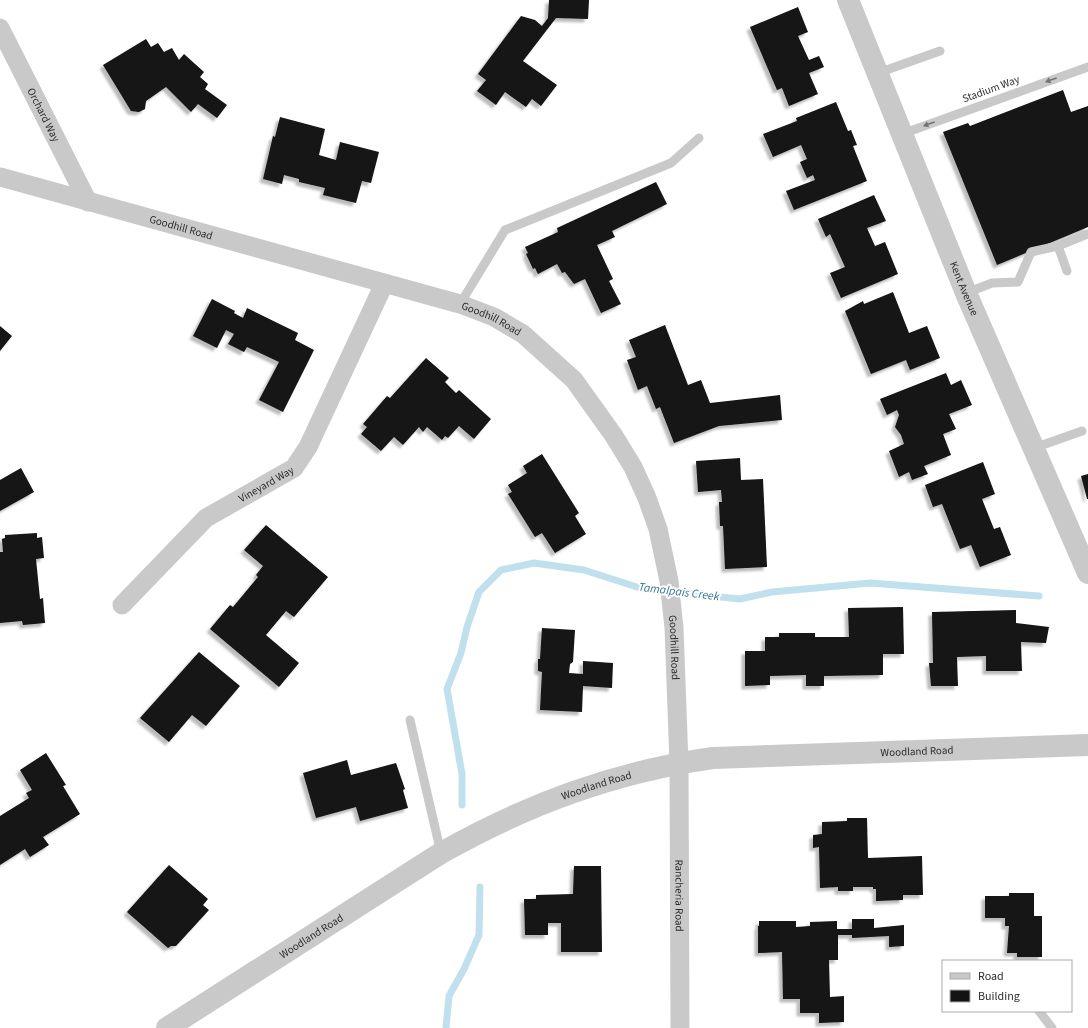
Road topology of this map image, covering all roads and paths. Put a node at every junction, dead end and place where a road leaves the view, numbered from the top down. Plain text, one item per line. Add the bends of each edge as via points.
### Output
1 (848, 0) edge
2 (0, 28) edge
3 (940, 51) dead end
4 (1088, 67) edge
5 (878, 73) junction
6 (902, 134) junction
7 (698, 138) dead end
8 (0, 177) edge
9 (88, 202) junction
10 (1088, 234) edge
11 (1058, 246) junction
12 (1067, 271) dead end
13 (384, 284) junction
14 (966, 293) junction
15 (460, 304) junction
16 (1082, 430) dead end
17 (1034, 448) junction
18 (1083, 550) edge
19 (1088, 573) edge
20 (122, 605) dead end
21 (410, 720) dead end
22 (1088, 745) edge
23 (679, 763) junction
24 (441, 853) junction
25 (1040, 1012) edge
26 (167, 1028) edge
27 (680, 1028) edge
28 (1052, 1028) edge

1 - 5 street, Kent Avenue
2 - 9 street, Orchard Way
3 - 5 lane
4 -> 6 lane, Stadium Way
5 - 6 street, Kent Avenue
6 - 14 street, Kent Avenue
7 - 15 lane via 671,163 505,230
8 - 9 street, Goodhill Road
9 - 13 street, Goodhill Road
10 - 11 lane
11 - 12 lane
11 - 14 lane via 1031,252 1018,282 992,283
13 - 15 street, Goodhill Road
13 - 20 street, Vineyard Way via 308,447 294,468 206,518
14 - 17 street, Kent Avenue
15 - 23 street, Goodhill Road via 494,317 523,334 574,380 614,436 642,485 658,530 669,581
16 - 17 lane
17 - 18 street, Kent Avenue
18 - 19 street, Kent Avenue
21 - 24 lane
22 - 23 street, Woodland Road via 713,758
23 - 24 street, Woodland Road via 619,776 532,807 484,829
23 - 27 street, Rancheria Road
24 - 26 street, Woodland Road
25 - 28 lane

